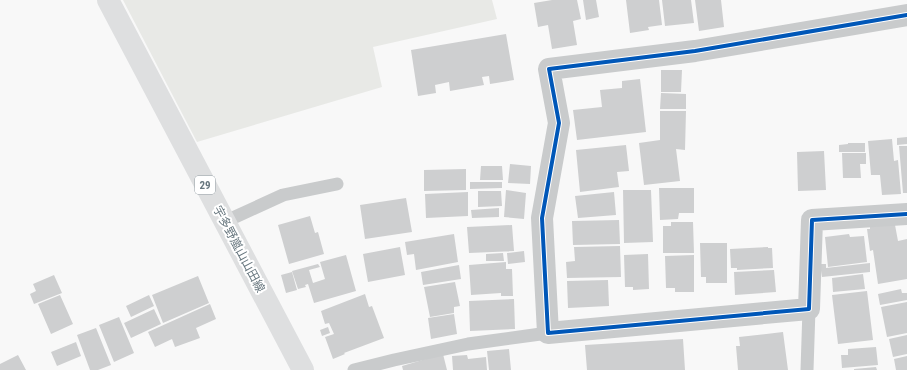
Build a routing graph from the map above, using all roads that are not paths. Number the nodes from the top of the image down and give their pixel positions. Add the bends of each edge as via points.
1 (108, 0) edge
2 (907, 15) edge
3 (337, 184) dead end
4 (907, 214) edge
5 (224, 222) junction
6 (809, 308) junction
7 (548, 333) junction
8 (297, 368) edge
9 (354, 370) edge
10 (807, 370) edge

1 - 5 main road, 宇多野嵐山山田線 / 29
2 - 7 street via 695,51 549,69 559,122 542,218
3 - 5 lane via 284,195
4 - 6 street via 812,220
5 - 8 main road, 宇多野嵐山山田線 / 29
6 - 7 street
6 - 10 lane
7 - 9 lane via 468,344

